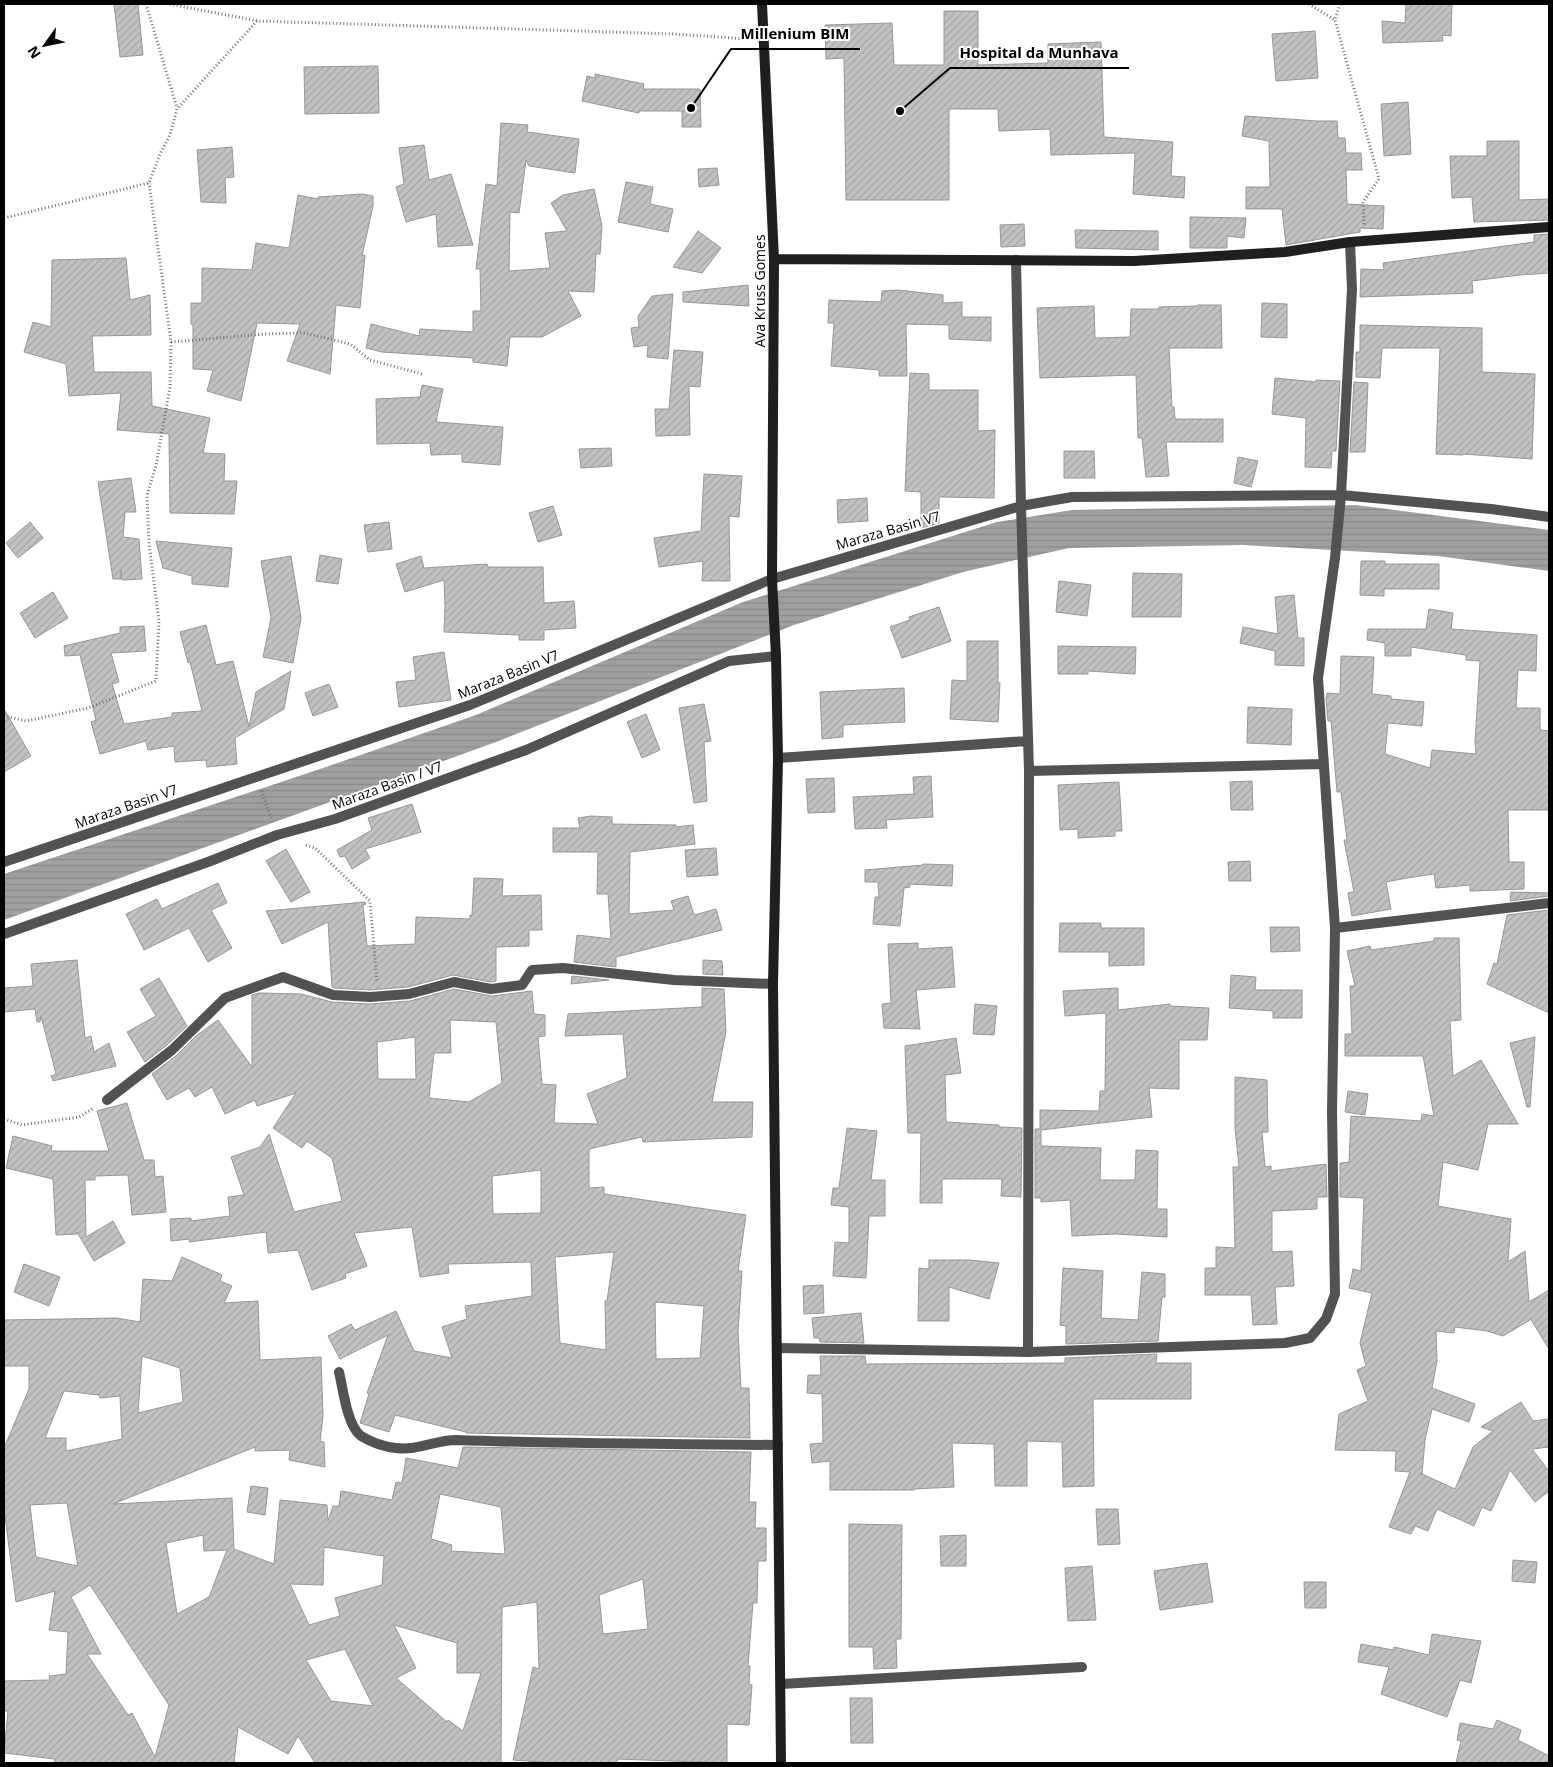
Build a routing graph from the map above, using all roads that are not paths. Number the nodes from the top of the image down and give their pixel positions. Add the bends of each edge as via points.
1 (762, 4) edge
2 (1549, 227) edge
3 (1350, 242) junction
4 (774, 258) junction
5 (1016, 260) junction
6 (1341, 495) junction
7 (1020, 506) junction
8 (1549, 517) edge
9 (772, 579) junction
10 (776, 656) junction
11 (1027, 741) junction
12 (778, 758) junction
13 (1323, 764) junction
14 (1029, 771) junction
15 (4, 862) edge
16 (1549, 903) edge
17 (1335, 928) junction
18 (4, 934) edge
19 (773, 984) junction
20 (106, 1100) road end
21 (777, 1348) junction
22 (1028, 1352) junction
23 (339, 1372) dead end
24 (778, 1445) junction
25 (1082, 1667) dead end
26 (782, 1684) junction
27 (781, 1763) edge

1 - 4 street, Ava Kruss Gomes
2 - 3 street
3 - 5 street via 1285,252 1143,260
3 - 6 street via 1352,289
4 - 5 street
4 - 9 street, Ava Kruss Gomes
5 - 7 street
6 - 7 street, Maraza Basin V7 via 1072,498
6 - 8 street, Maraza Basin V7
6 - 13 street via 1318,678
7 - 9 street, Maraza Basin V7
7 - 11 street
9 - 10 street, Ava Kruss Gomes
9 - 15 street, Maraza Basin V7 via 470,705
10 - 12 street, Ava Kruss Gomes
10 - 18 street, Maraza Basin / V7 via 729,661 526,750 335,819 277,835
11 - 12 street
11 - 14 street
12 - 19 street, Ava Kruss Gomes
13 - 14 street
13 - 17 street
14 - 22 street
16 - 17 street
17 - 22 street via 1332,1112 1335,1294 1326,1319 1310,1338 1285,1343
19 - 20 street via 674,980 563,968 532,970 522,985 491,989 454,982 409,994 379,996 333,995 283,977 225,998 172,1050
19 - 21 street, Ava Kruss Gomes
21 - 22 street
21 - 24 street, Ava Kruss Gomes
23 - 24 street via 351,1422 359,1435 397,1449 452,1440
24 - 26 street, Ava Kruss Gomes
25 - 26 street
26 - 27 street, Ava Kruss Gomes

